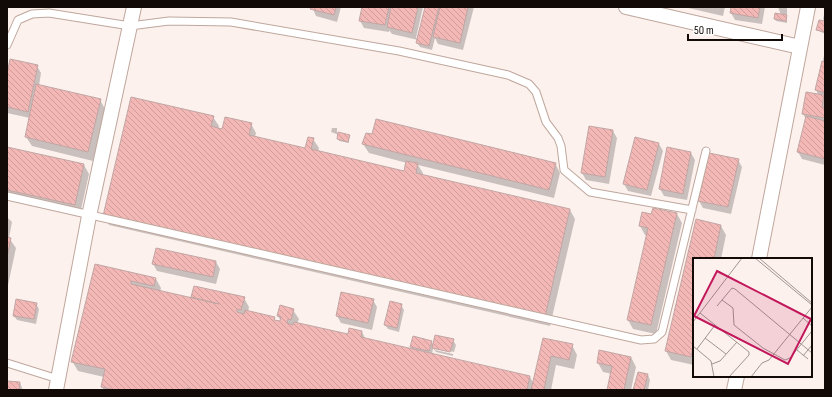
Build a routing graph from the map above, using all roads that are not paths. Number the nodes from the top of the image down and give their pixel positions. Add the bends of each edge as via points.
1 (134, 7) edge
2 (626, 7) edge
3 (808, 7) edge
4 (650, 10) edge
5 (130, 26) junction
6 (7, 45) edge
7 (800, 47) junction
8 (706, 151) dead end
9 (7, 196) edge
10 (692, 210) junction
11 (89, 216) junction
12 (759, 258) edge
13 (7, 363) edge
14 (737, 377) edge
15 (57, 385) edge
16 (734, 390) edge

1 - 5 street
2 - 4 street
3 - 7 street
4 - 7 street
5 - 6 lane via 49,12 32,14 18,20
5 - 10 lane via 169,22 231,22 399,51 519,79 529,84 536,92 546,122 561,146 564,170 590,192
5 - 11 street
7 - 12 street
8 - 10 lane
9 - 11 lane
10 - 11 lane via 662,332 654,339 641,340
11 - 15 street
13 - 15 lane
14 - 16 street

